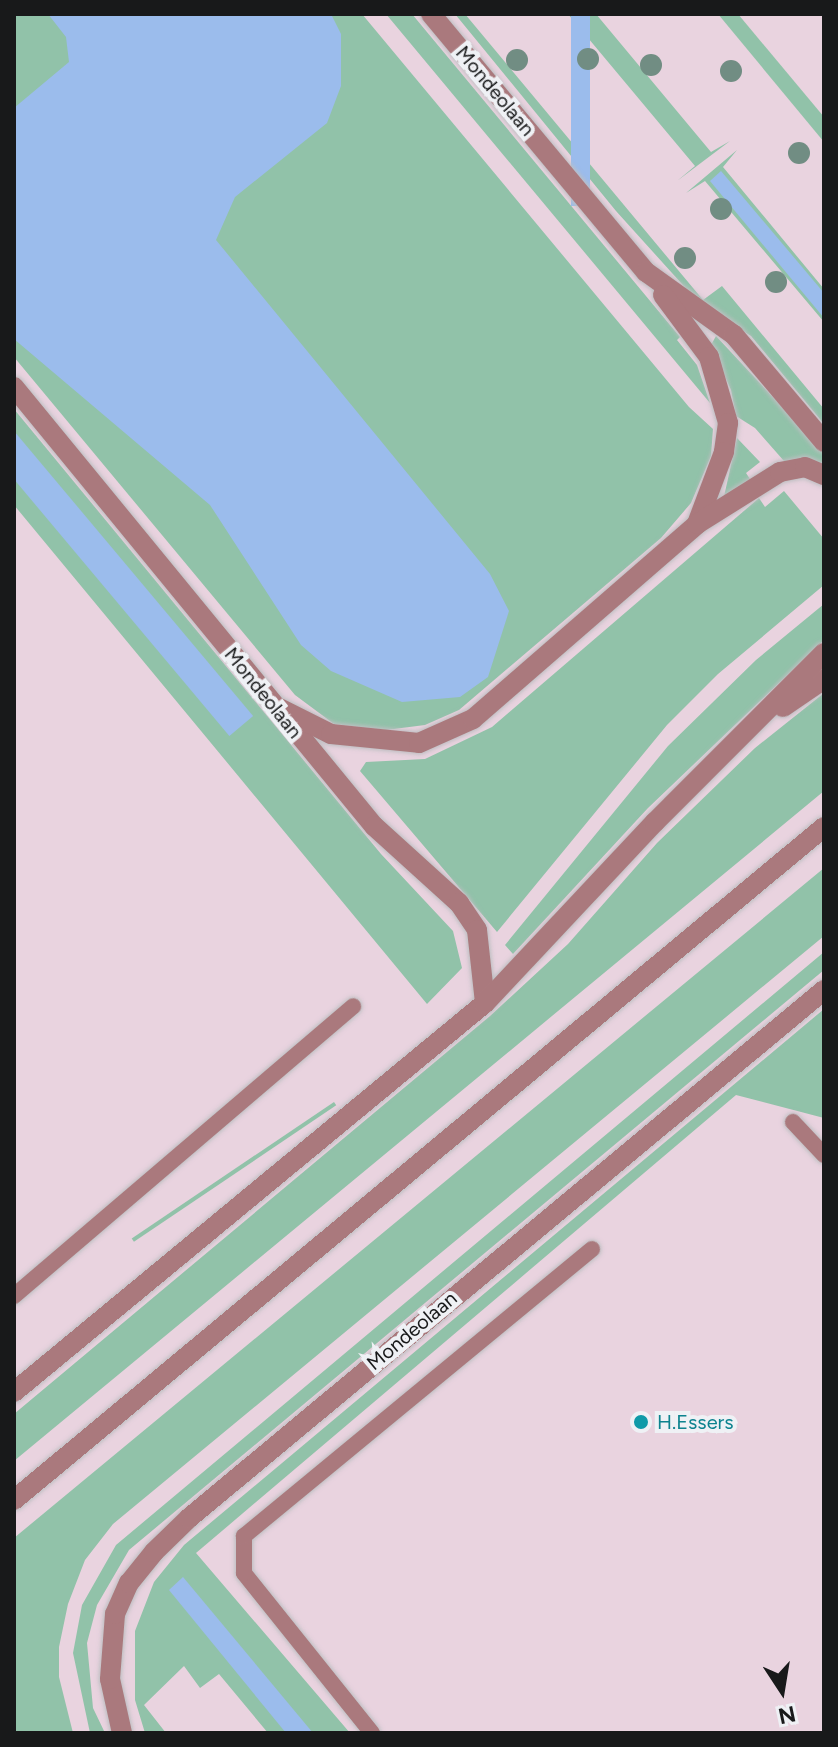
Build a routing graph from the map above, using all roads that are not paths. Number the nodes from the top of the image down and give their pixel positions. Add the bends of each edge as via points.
1 (431, 14) edge
2 (646, 272) junction
3 (14, 387) edge
4 (824, 442) edge
5 (824, 475) edge
6 (697, 524) junction
7 (824, 653) edge
8 (824, 679) edge
9 (272, 705) junction
10 (747, 732) junction
11 (824, 827) edge
12 (824, 990) edge
13 (485, 1003) junction
14 (353, 1006) dead end
15 (793, 1122) dead end
16 (824, 1155) edge
17 (592, 1249) dead end
18 (14, 1296) edge
19 (14, 1392) edge
20 (14, 1500) edge
21 (122, 1733) edge
22 (372, 1733) edge

1 - 2 street, Mondeolaan
2 - 4 street, Mondeolaan via 734,335
2 - 6 street via 709,357 728,423 724,452
3 - 9 street, Mondeolaan
5 - 6 street via 805,467 780,472
6 - 9 street via 473,719 419,743 331,734
7 - 10 street
8 - 10 street
9 - 13 street, Mondeolaan via 374,826 459,903 477,930
10 - 13 street
11 - 20 street
12 - 21 street, Mondeolaan via 154,1552 129,1583 115,1614 110,1679
13 - 19 street
14 - 18 lane
15 - 16 lane
17 - 22 lane via 244,1536 244,1573

